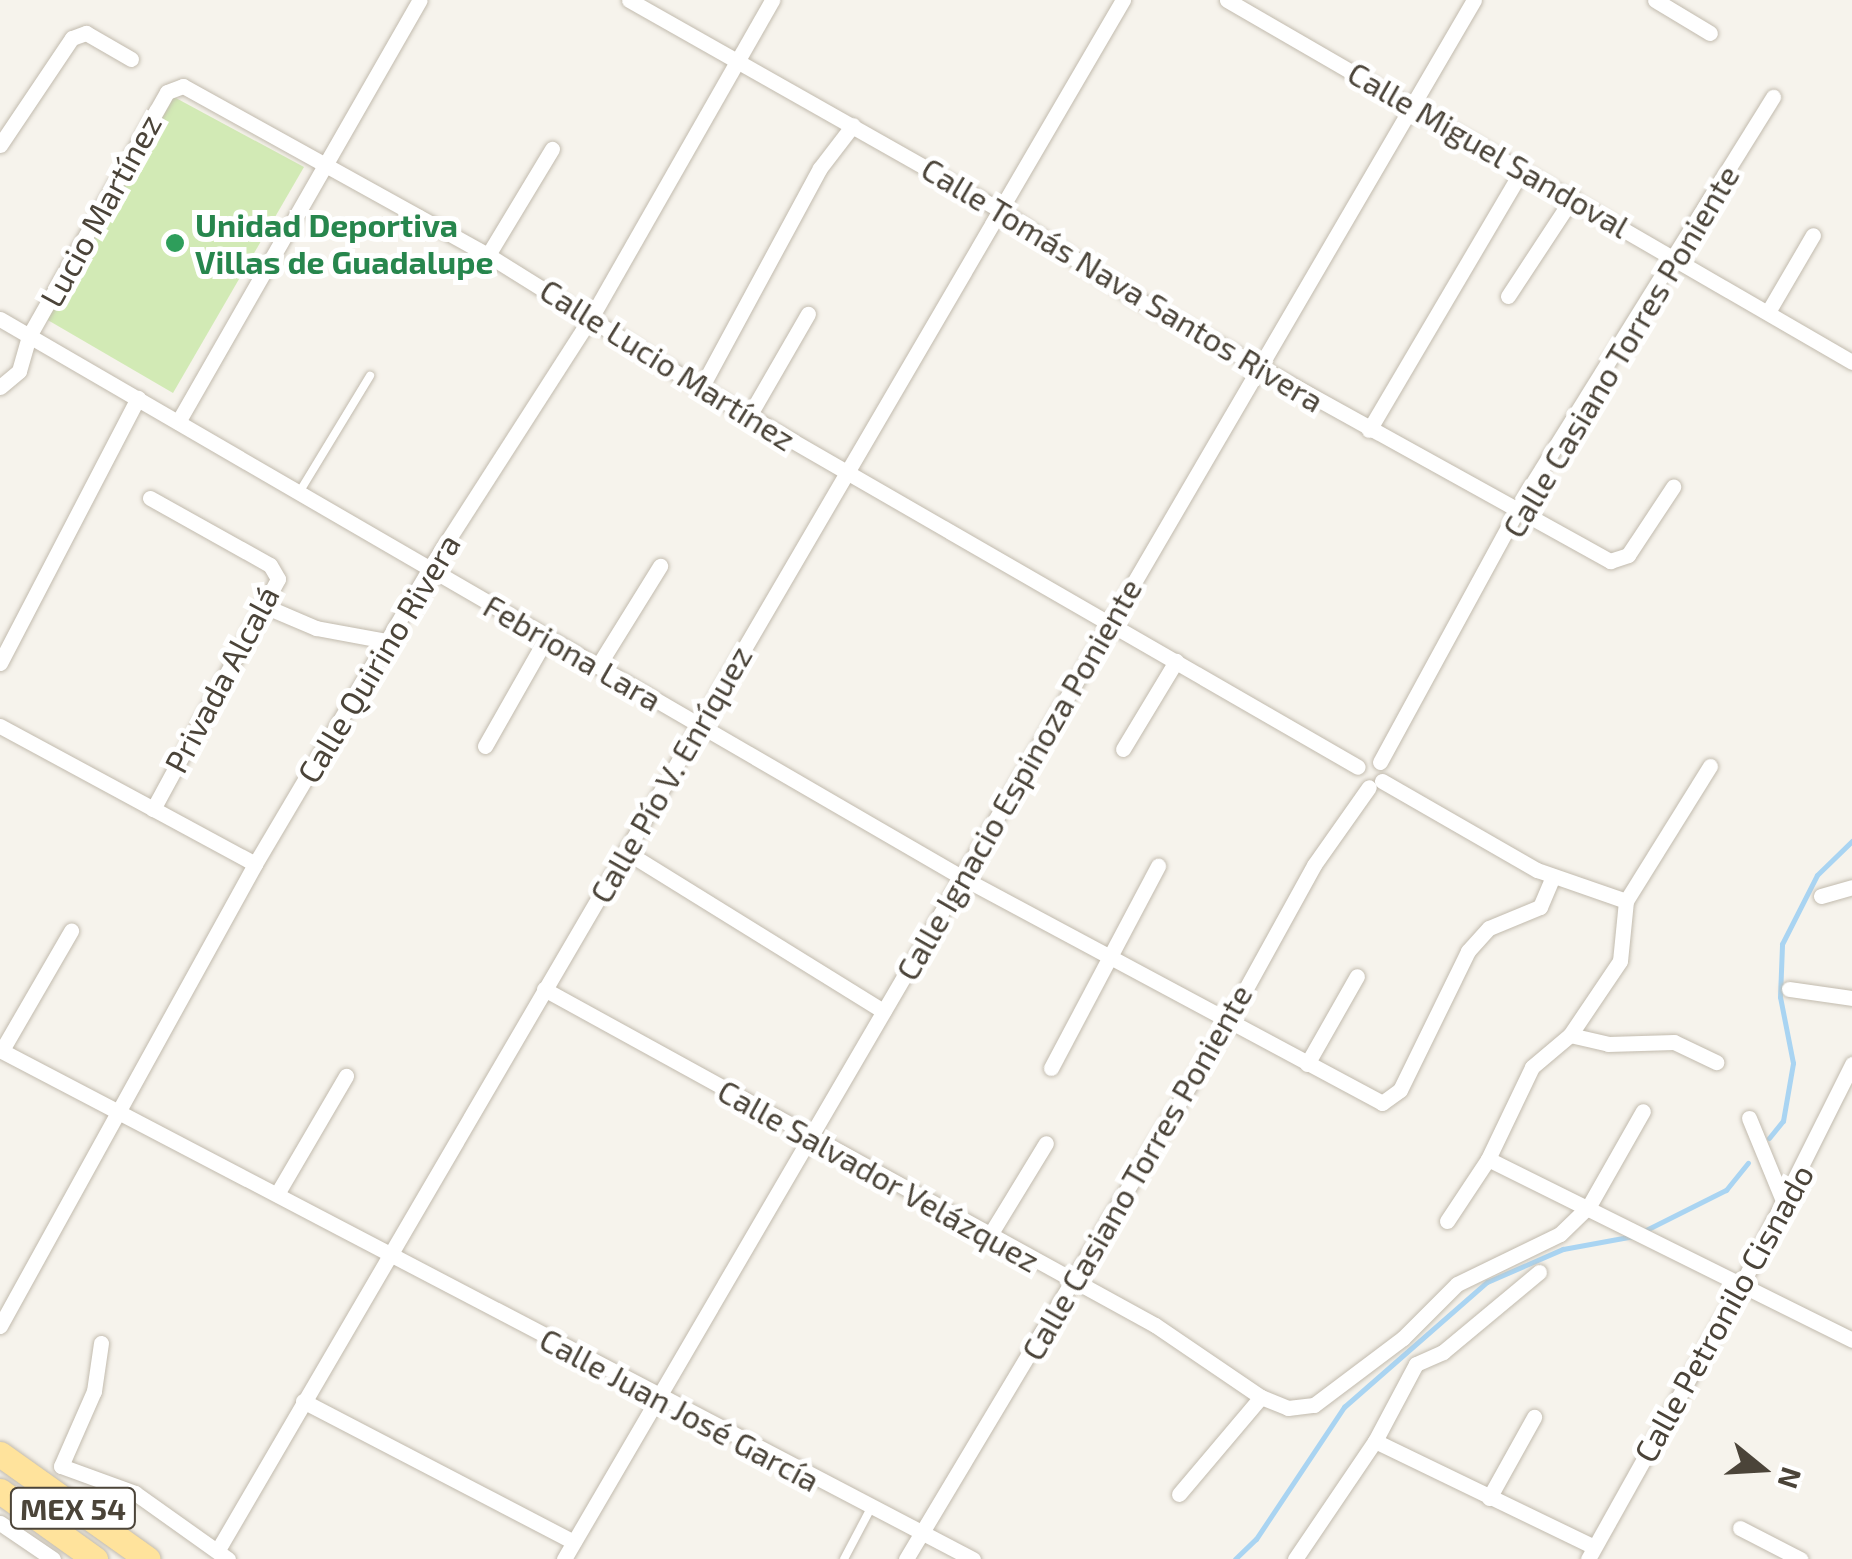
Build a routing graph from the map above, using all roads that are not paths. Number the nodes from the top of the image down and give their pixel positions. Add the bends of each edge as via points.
1 (420, 0) edge
2 (629, 0) edge
3 (772, 0) edge
4 (1124, 0) edge
5 (1228, 0) edge
6 (1474, 0) edge
7 (1655, 0) edge
8 (1710, 33) dead end
9 (131, 60) dead end
10 (741, 61) junction
11 (174, 88) joint
12 (1774, 97) dead end
13 (1412, 105) junction
14 (853, 125) junction
15 (0, 144) edge
16 (552, 150) dead end
17 (329, 164) junction
18 (1522, 170) junction
19 (1572, 197) junction
20 (1000, 210) junction
21 (1813, 235) dead end
22 (488, 255) junction
23 (1676, 257) junction
24 (1508, 296) dead end
25 (1768, 312) junction
26 (808, 314) dead end
27 (592, 316) junction
28 (0, 319) edge
29 (30, 336) junction
30 (1852, 362) edge
31 (1257, 364) junction
32 (370, 376) dead end
33 (0, 387) edge
34 (701, 388) junction
35 (138, 398) junction
36 (749, 416) junction
37 (178, 422) junction
38 (1369, 430) junction
39 (847, 472) junction
40 (1674, 487) dead end
41 (299, 492) junction
42 (150, 498) dead end
43 (1518, 508) junction
44 (660, 566) dead end
45 (430, 568) junction
46 (262, 604) junction
47 (1108, 624) junction
48 (547, 636) junction
49 (386, 641) junction
50 (1176, 661) junction
51 (0, 663) edge
52 (598, 666) junction
53 (699, 724) junction
54 (0, 726) edge
55 (485, 746) dead end
56 (1123, 749) dead end
57 (1380, 762) junction
58 (1710, 766) dead end
59 (1358, 767) junction
60 (1375, 784) junction
61 (152, 808) junction
62 (625, 852) junction
63 (255, 864) junction
64 (1158, 866) dead end
65 (1554, 876) junction
66 (961, 877) junction
67 (1852, 887) edge
68 (1821, 896) dead end
69 (1626, 901) junction
70 (71, 931) dead end
71 (1112, 958) junction
72 (1357, 976) dead end
73 (544, 989) junction
74 (1789, 989) dead end
75 (1852, 998) edge
76 (883, 1011) junction
77 (1228, 1022) junction
78 (1570, 1036) junction
79 (1, 1050) edge
80 (1716, 1062) dead end
81 (1307, 1064) junction
82 (1852, 1064) edge
83 (1051, 1068) dead end
84 (346, 1076) dead end
85 (1643, 1110) dead end
86 (118, 1113) junction
87 (1748, 1118) dead end
88 (809, 1138) junction
89 (1046, 1143) dead end
90 (1488, 1159) junction
91 (277, 1194) junction
92 (1784, 1203) junction
93 (1588, 1206) junction
94 (1448, 1221) dead end
95 (988, 1238) junction
96 (388, 1256) junction
97 (1538, 1272) dead end
98 (1075, 1280) junction
99 (1744, 1282) junction
100 (0, 1326) edge
101 (1403, 1338) junction
102 (1852, 1340) edge
103 (101, 1342) dead end
104 (1416, 1364) junction
105 (1261, 1397) junction
106 (658, 1398) junction
107 (303, 1401) junction
108 (1534, 1417) dead end
109 (1374, 1440) junction
110 (0, 1454) edge
111 (0, 1491) edge
112 (1179, 1494) dead end
113 (1489, 1498) junction
114 (871, 1508) junction
115 (0, 1523) edge
116 (1740, 1528) dead end
117 (920, 1534) junction
118 (574, 1542) junction
119 (1591, 1553) edge
120 (224, 1554) edge
121 (53, 1559) edge
122 (96, 1559) edge
123 (148, 1559) edge
124 (564, 1559) edge
125 (844, 1559) edge
126 (906, 1559) edge
127 (973, 1559) edge
128 (1294, 1559) edge
129 (1800, 1559) edge

1 - 17 street
2 - 10 street, Calle Tomás Nava Santos Rivera
3 - 10 street, Calle Quirino Rivera
4 - 20 street, Calle Pío V. Enríquez
5 - 13 street, Calle Miguel Sandoval
6 - 13 street, Calle Ignacio Espinoza Poniente
7 - 8 street
9 - 15 street via 86,33 72,38
10 - 14 street, Calle Tomás Nava Santos Rivera
10 - 27 street, Calle Quirino Rivera
11 - 17 street, Calle Lucio Martínez via 183,86
11 - 29 street, Lucio Martínez
12 - 23 street, Calle Casiano Torres Poniente
13 - 18 street, Calle Miguel Sandoval
13 - 31 street, Calle Ignacio Espinoza Poniente
14 - 20 street, Calle Tomás Nava Santos Rivera
14 - 34 street via 820,168
16 - 22 street
17 - 22 street, Calle Lucio Martínez
17 - 37 street
18 - 19 street, Calle Miguel Sandoval
18 - 38 street
19 - 23 street, Calle Miguel Sandoval
19 - 24 street
20 - 31 street, Calle Tomás Nava Santos Rivera via 1064,256
20 - 39 street, Calle Pío V. Enríquez
21 - 25 street
22 - 27 street, Calle Lucio Martínez
23 - 25 street, Calle Miguel Sandoval
23 - 43 street, Calle Casiano Torres Poniente
25 - 30 street, Calle Miguel Sandoval
26 - 36 street
27 - 34 street, Calle Lucio Martínez
27 - 45 street, Calle Quirino Rivera
28 - 29 street, Febriona Lara
29 - 33 street, Lucio Martínez via 19,371
29 - 35 street, Febriona Lara
31 - 38 street, Calle Tomás Nava Santos Rivera
31 - 47 street, Calle Ignacio Espinoza Poniente
32 - 41 lane
34 - 36 street, Calle Lucio Martínez
35 - 37 street, Febriona Lara
35 - 51 street
36 - 39 street, Calle Lucio Martínez
37 - 41 street, Febriona Lara
38 - 43 street, Calle Tomás Nava Santos Rivera
39 - 47 street, Calle Lucio Martínez
39 - 53 street, Calle Pío V. Enríquez
40 - 43 street, Calle Tomás Nava Santos Rivera via 1619,561
41 - 45 street, Febriona Lara
42 - 46 street, Privada Alcalá via 270,565 278,584
43 - 57 street, Calle Casiano Torres Poniente
44 - 52 street
45 - 48 street, Febriona Lara
45 - 49 street, Calle Quirino Rivera
46 - 49 street via 316,628
46 - 61 street, Privada Alcalá
47 - 50 street, Calle Lucio Martínez
47 - 66 street, Calle Ignacio Espinoza Poniente
48 - 52 street, Febriona Lara
48 - 55 street
49 - 63 street, Calle Quirino Rivera
50 - 56 street
50 - 59 street, Calle Lucio Martínez
52 - 53 street, Febriona Lara
53 - 62 street, Calle Pío V. Enríquez
53 - 66 street, Febriona Lara
54 - 61 street
57 - 59 street via 1368,759
57 - 60 street
58 - 69 street
59 - 60 street via 1358,779
60 - 65 street
60 - 77 street, Calle Casiano Torres Poniente via 1314,864
61 - 63 street
62 - 73 street, Calle Pío V. Enríquez
62 - 76 street
63 - 86 street, Calle Quirino Rivera
64 - 71 street
65 - 69 street
65 - 81 street, Febriona Lara via 1540,907 1490,928 1468,950 1389,1102 1370,1099
66 - 71 street, Febriona Lara
66 - 76 street, Calle Ignacio Espinoza Poniente
67 - 68 street
69 - 78 street via 1620,961
70 - 79 street
71 - 77 street, Febriona Lara
71 - 83 street
72 - 81 street
73 - 88 street, Calle Salvador Velázquez
73 - 96 street, Calle Pío V. Enríquez
74 - 75 street
76 - 88 street, Calle Ignacio Espinoza Poniente
77 - 81 street, Febriona Lara
77 - 98 street, Calle Casiano Torres Poniente
78 - 80 street via 1608,1044 1674,1042
78 - 90 street via 1532,1066
79 - 86 street, Calle Juan José García
82 - 92 street, Calle Petronilo Cisnado
84 - 91 street
85 - 93 street
86 - 91 street, Calle Juan José García
86 - 100 street, Calle Quirino Rivera
87 - 92 street
88 - 95 street, Calle Salvador Velázquez
88 - 106 street, Calle Ignacio Espinoza Poniente
89 - 95 street
90 - 93 street
90 - 94 street
91 - 96 street, Calle Juan José García
92 - 99 street, Calle Petronilo Cisnado
93 - 99 street
93 - 101 street via 1533,1252 1457,1284
95 - 98 street, Calle Salvador Velázquez
96 - 106 street, Calle Juan José García
96 - 107 street, Calle Pío V. Enríquez
97 - 104 street via 1443,1352
98 - 105 street, Calle Salvador Velázquez
98 - 117 street, Calle Casiano Torres Poniente
99 - 102 street
99 - 119 street, Calle Petronilo Cisnado
101 - 104 street
101 - 105 street via 1314,1405 1288,1408
103 - 120 street via 94,1391 61,1466 135,1493
104 - 109 street
105 - 112 street
106 - 114 street, Calle Juan José García
106 - 118 street, Calle Ignacio Espinoza Poniente
107 - 118 street
107 - 120 street, Calle Pío V. Enríquez
108 - 113 street
109 - 113 street
109 - 128 street
110 - 123 main road, MEX 54
111 - 122 main road, MEX 54
113 - 119 street
114 - 117 street, Calle Juan José García
114 - 125 lane
115 - 121 street
116 - 129 street
117 - 126 street, Calle Casiano Torres Poniente
117 - 127 street, Calle Juan José García
118 - 124 street, Calle Ignacio Espinoza Poniente

